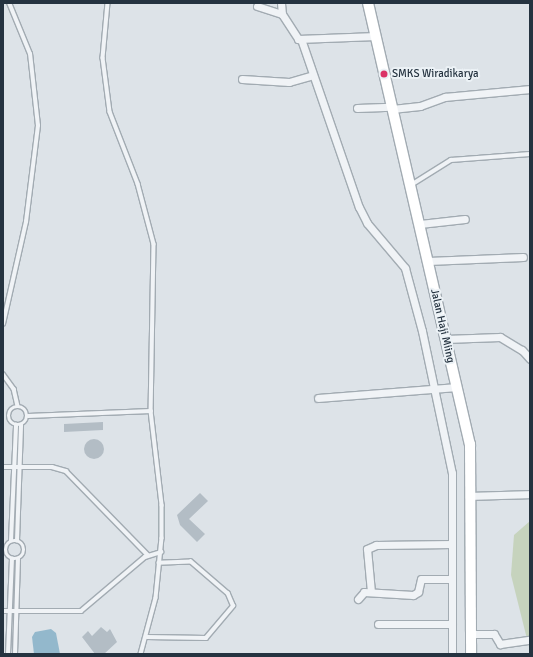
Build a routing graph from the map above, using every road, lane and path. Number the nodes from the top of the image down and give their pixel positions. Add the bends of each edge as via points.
1 (9, 3) edge
2 (108, 3) edge
3 (281, 3) edge
4 (368, 3) edge
5 (257, 6) dead end
6 (282, 14) junction
7 (376, 36) junction
8 (301, 39) junction
9 (313, 75) junction
10 (242, 80) dead end
11 (530, 90) edge
12 (357, 108) dead end
13 (391, 108) junction
14 (530, 154) edge
15 (410, 185) junction
16 (465, 219) dead end
17 (420, 224) junction
18 (523, 257) dead end
19 (428, 262) junction
20 (3, 324) edge
21 (445, 339) junction
22 (530, 359) edge
23 (3, 374) edge
24 (456, 387) junction
25 (437, 391) junction
26 (318, 398) dead end
27 (18, 406) junction
28 (151, 411) junction
29 (3, 416) edge
30 (8, 416) junction
31 (28, 416) junction
32 (16, 425) junction
33 (21, 425) junction
34 (3, 467) edge
35 (13, 467) junction
36 (20, 467) junction
37 (530, 494) edge
38 (471, 496) junction
39 (12, 541) junction
40 (18, 541) junction
41 (452, 544) junction
42 (161, 552) junction
43 (148, 555) junction
44 (12, 559) junction
45 (18, 559) junction
46 (159, 562) junction
47 (450, 579) junction
48 (371, 592) junction
49 (358, 599) dead end
50 (3, 611) edge
51 (10, 612) junction
52 (16, 612) junction
53 (378, 624) dead end
54 (452, 624) junction
55 (470, 634) junction
56 (147, 637) junction
57 (530, 640) edge
58 (8, 654) edge
59 (15, 654) edge
60 (141, 654) edge
61 (452, 654) edge
62 (471, 654) edge

1 - 20 lane via 30,54 38,126 26,222
2 - 28 lane via 103,58 110,112 138,184 154,244
3 - 6 street
4 - 7 main road, Jalan Haji Miing
5 - 6 street
6 - 8 street via 295,38
7 - 8 street
7 - 13 main road, Jalan Haji Miing
8 - 9 street
9 - 10 street via 289,82
9 - 25 street via 359,207 367,223 405,268
11 - 13 street via 445,97 420,106
12 - 13 street
13 - 15 main road, Jalan Haji Miing
14 - 15 lane via 451,160
15 - 17 main road, Jalan Haji Miing
16 - 17 street
17 - 19 main road, Jalan Haji Miing
18 - 19 street
19 - 21 main road, Jalan Haji Miing
21 - 22 street via 500,337 522,350
21 - 24 main road, Jalan Haji Miing
23 - 27 lane via 17,394
24 - 25 street
24 - 38 main road, Jalan Haji Miing via 470,444
25 - 26 street
25 - 41 street via 452,473
27 - 30 lane
27 - 31 lane
28 - 31 lane
28 - 42 lane via 162,505
29 - 30 lane
30 - 32 lane
31 - 33 lane
32 - 33 lane
32 - 35 lane
33 - 36 lane
34 - 35 lane
35 - 36 lane
35 - 39 lane
36 - 40 lane
36 - 43 lane via 52,467 71,474
37 - 38 street
38 - 55 main road, Jalan Haji Miing
39 - 40 lane
39 - 44 lane via 5,550
40 - 45 lane via 24,550
41 - 47 street
41 - 48 street via 376,545 367,549
42 - 43 lane
42 - 46 lane
43 - 52 lane via 81,611
44 - 45 lane
44 - 51 lane
45 - 52 lane
46 - 56 lane
46 - 56 lane via 191,562 228,594 233,606 206,638
47 - 48 street via 421,579 418,592 413,595
47 - 54 street
48 - 49 street via 364,592
50 - 51 lane
51 - 52 lane
51 - 58 lane
52 - 59 lane
53 - 54 street
54 - 61 street
55 - 57 street via 494,634 500,644
55 - 62 main road, Jalan Haji Miing
56 - 60 lane

